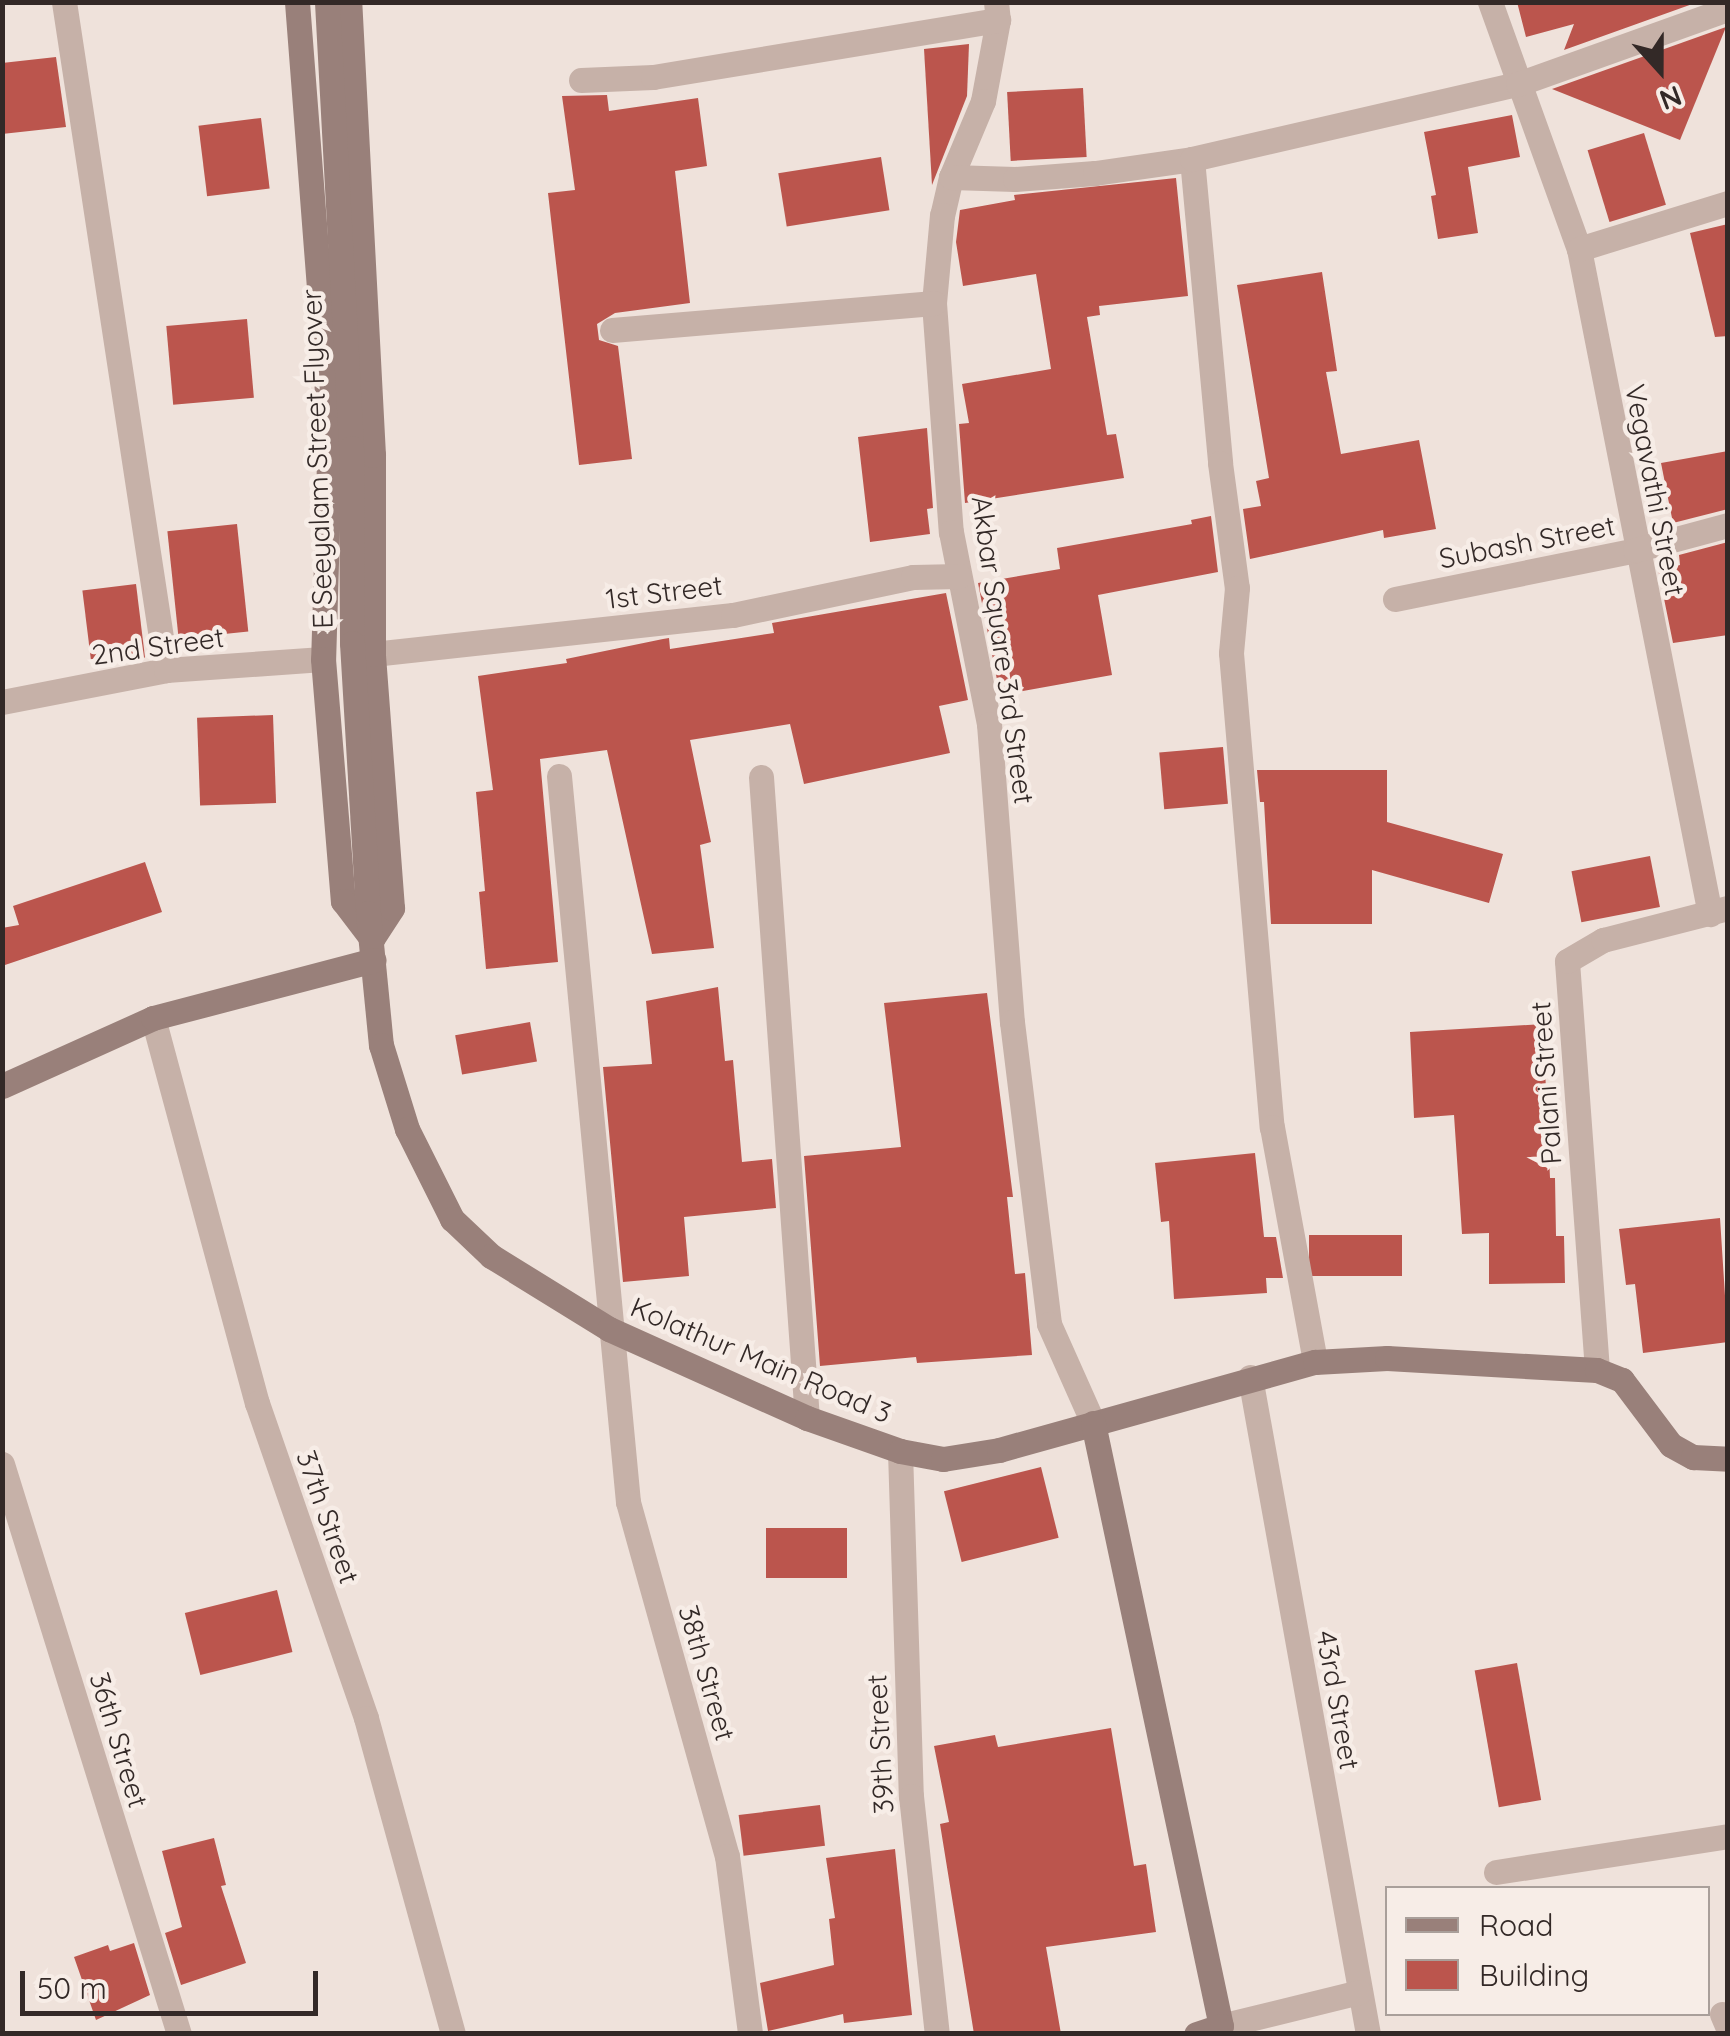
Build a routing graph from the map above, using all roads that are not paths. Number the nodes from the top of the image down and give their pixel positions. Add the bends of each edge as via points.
1 (64, 2) edge
2 (297, 2) edge
3 (327, 2) edge
4 (350, 2) edge
5 (1490, 2) edge
6 (1728, 9) edge
7 (997, 11) edge
8 (581, 80) dead end
9 (1518, 84) junction
10 (1192, 159) junction
11 (951, 177) junction
12 (1728, 203) edge
13 (1578, 249) junction
14 (934, 302) junction
15 (612, 330) dead end
16 (1728, 525) edge
17 (1635, 550) junction
18 (959, 576) junction
19 (1395, 599) dead end
20 (374, 654) junction
21 (323, 659) junction
22 (166, 670) junction
23 (2, 702) edge
24 (560, 776) dead end
25 (761, 777) dead end
26 (1719, 911) edge
27 (371, 937) junction
28 (152, 1018) junction
29 (2, 1086) edge
30 (609, 1328) junction
31 (1314, 1362) junction
32 (1597, 1370) junction
33 (1250, 1377) junction
34 (807, 1418) junction
35 (1093, 1424) junction
36 (900, 1451) junction
37 (1728, 1459) edge
38 (2, 1464) edge
39 (1728, 1836) edge
40 (1496, 1872) dead end
41 (1359, 1992) junction
42 (1213, 2031) edge
43 (179, 2034) edge
44 (453, 2034) edge
45 (750, 2034) edge
46 (937, 2034) edge
47 (1368, 2034) edge

1 - 22 street
2 - 21 street via 330,428
3 - 27 street, E Seeyalam Street Flyover via 351,448 352,643
4 - 20 street via 373,455
5 - 9 street, Vegavathi Street
6 - 9 street
7 - 8 street via 653,77
7 - 11 street, Akbar Square 3rd Street via 983,102
9 - 10 street
9 - 13 street, Vegavathi Street
10 - 11 street via 1079,174
10 - 31 street via 1237,588 1231,653 1272,1127
11 - 14 street, Akbar Square 3rd Street
12 - 13 street
13 - 17 street, Vegavathi Street
14 - 15 street
14 - 18 street, Akbar Square 3rd Street
16 - 17 street, Subash Street
17 - 19 street, Subash Street
17 - 26 street, Vegavathi Street
18 - 20 street, 1st Street via 913,576 733,614
18 - 35 street, Akbar Square 3rd Street via 988,724 1012,1022 1049,1324
20 - 27 street via 392,908
21 - 22 street, 2nd Street
21 - 27 street via 343,901
22 - 23 street, 2nd Street
24 - 30 street, 38th Street
25 - 34 street
26 - 32 street, Palani Street via 1602,940 1567,962
27 - 28 street
27 - 30 street, Kolathur Main Road 3 via 386,1062 407,1129 452,1219 491,1256
28 - 29 street
28 - 44 street, 37th Street via 257,1403 366,1718
30 - 34 street, Kolathur Main Road 3
30 - 45 street, 38th Street via 628,1502 728,1856
31 - 32 street, Kolathur Main Road 3 via 1386,1358
31 - 33 street, Kolathur Main Road 3
32 - 37 street via 1622,1380 1659,1432 1693,1457
33 - 35 street, Kolathur Main Road 3
33 - 41 street, 43rd Street
34 - 36 street, Kolathur Main Road 3
35 - 36 street, Kolathur Main Road 3 via 943,1459
35 - 42 street
36 - 46 street, 39th Street via 911,1796
38 - 43 street, 36th Street
39 - 40 street
41 - 42 street
41 - 47 street, 43rd Street

